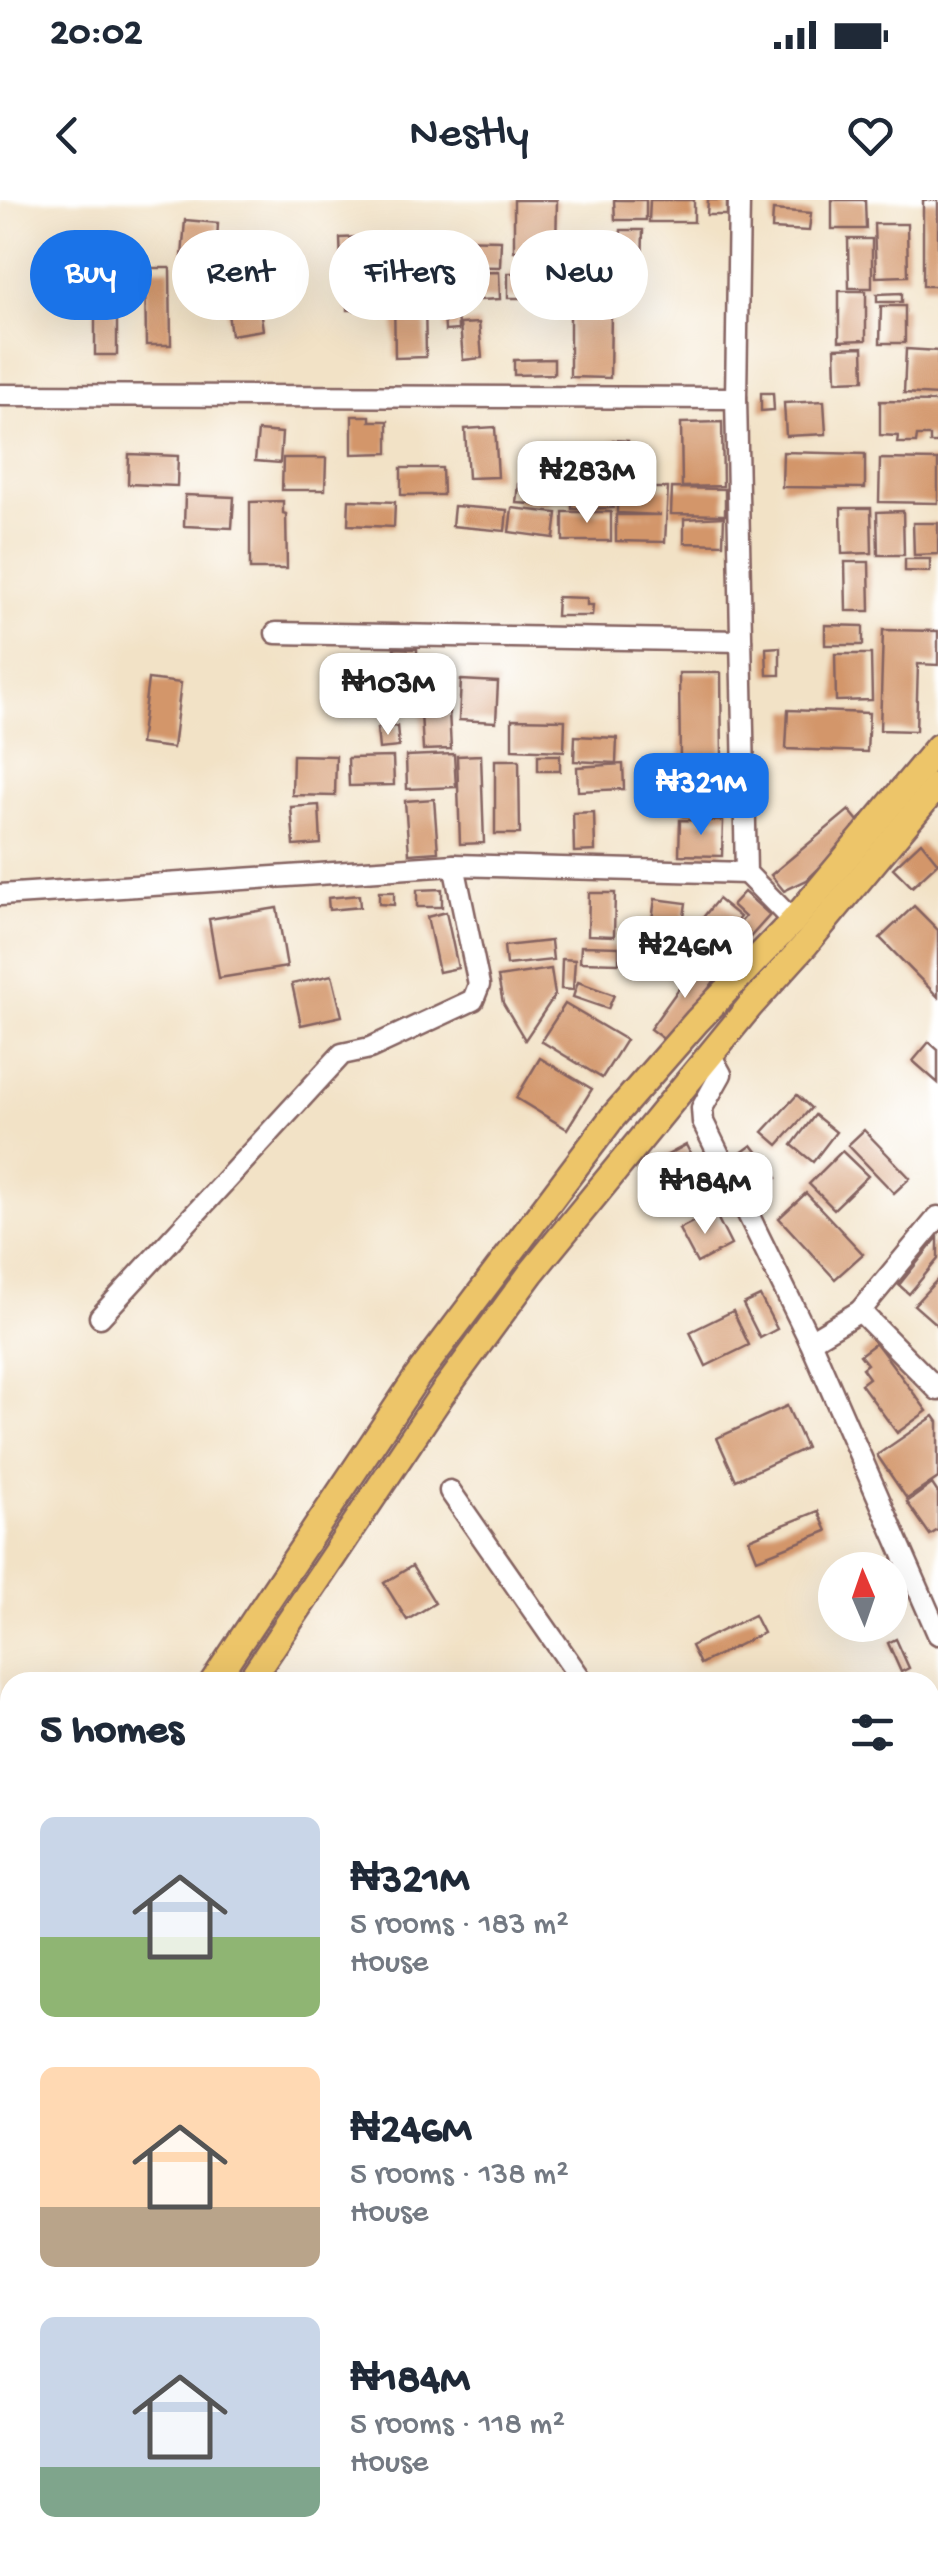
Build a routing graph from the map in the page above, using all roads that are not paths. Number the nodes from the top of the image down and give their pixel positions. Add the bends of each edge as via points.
1 (739, 200) edge
2 (0, 396) edge
3 (736, 398) junction
4 (276, 633) dead end
5 (741, 641) junction
6 (936, 753) edge
7 (938, 785) edge
8 (454, 864) junction
9 (746, 873) junction
10 (0, 894) edge
11 (793, 921) junction
12 (710, 1056) junction
13 (938, 1217) edge
14 (860, 1311) junction
15 (100, 1317) dead end
16 (810, 1341) junction
17 (938, 1390) edge
18 (450, 1490) dead end
19 (938, 1634) edge
20 (220, 1672) edge
21 (257, 1672) edge
22 (576, 1672) edge

1 - 3 street
2 - 3 street
3 - 5 street
4 - 5 street
5 - 9 street
6 - 11 main road
7 - 12 main road
8 - 9 street
8 - 10 street
8 - 15 street via 479,985 473,1000 370,1048 342,1054
9 - 11 street
11 - 20 main road via 612,1118 507,1254
12 - 16 street via 721,1074 702,1108 703,1122
12 - 21 main road via 531,1273
13 - 14 street
14 - 16 street
14 - 17 street
16 - 19 street
18 - 22 street

